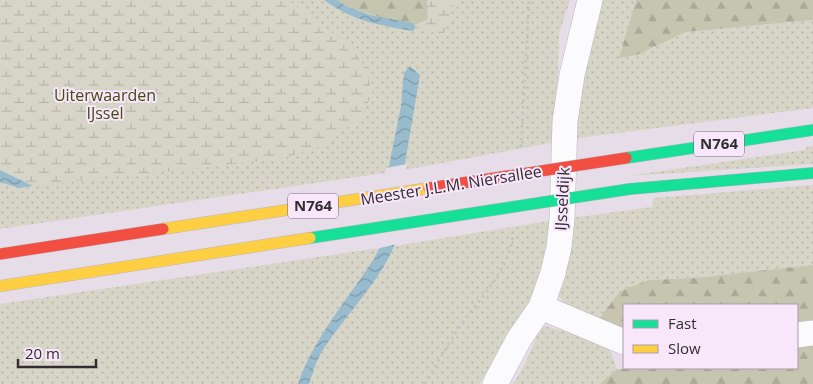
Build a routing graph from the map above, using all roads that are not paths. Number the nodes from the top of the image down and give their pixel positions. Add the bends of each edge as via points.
1 (590, 0) edge
2 (813, 130) edge
3 (813, 172) edge
4 (0, 254) edge
5 (0, 286) edge
6 (541, 307) junction
7 (813, 333) edge
8 (798, 335) edge
9 (623, 342) edge
10 (495, 384) edge

1 - 6 street, IJsseldijk via 572,75 565,122 559,247
2 - 4 main road, Meester J.L.M. Niersallee / N764, bridge
3 - 5 main road, Meester J.L.M. Niersallee, bridge via 630,189
6 - 9 street
6 - 10 street, IJsseldijk
7 - 8 street

